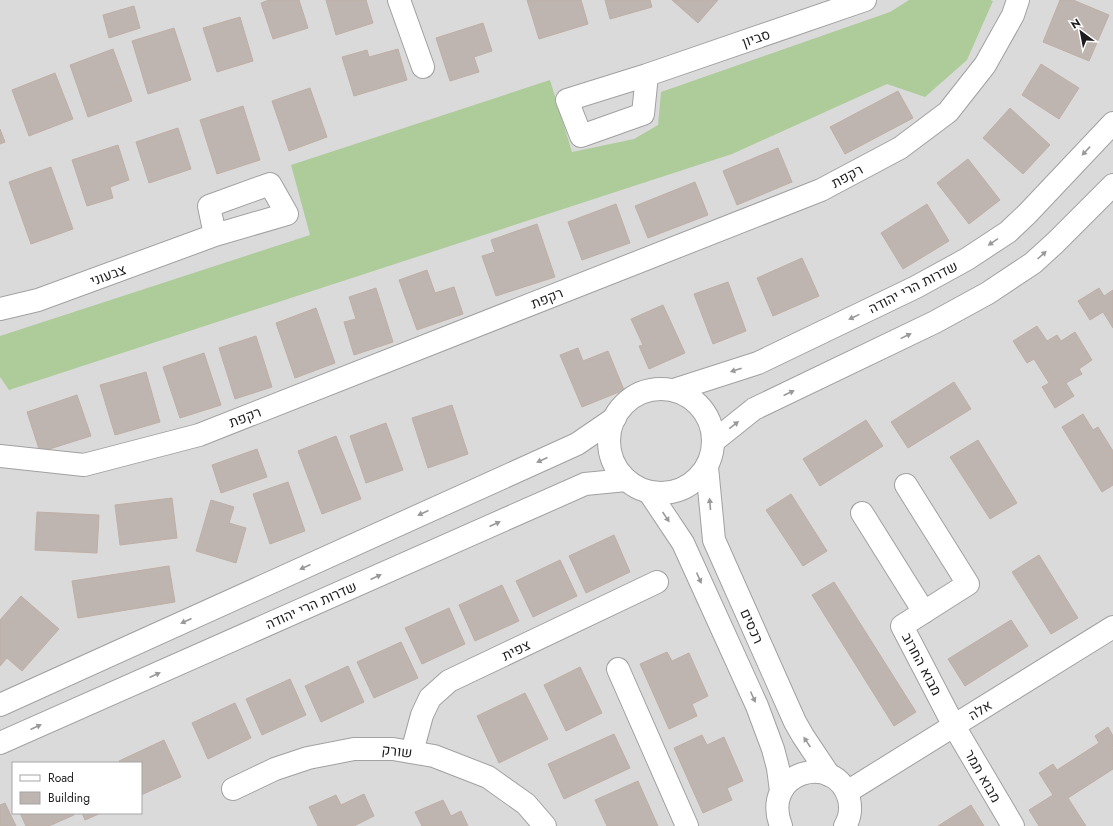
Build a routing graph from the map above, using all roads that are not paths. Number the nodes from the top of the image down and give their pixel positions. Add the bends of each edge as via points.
1 (399, 0) edge
2 (865, 0) edge
3 (1018, 0) edge
4 (423, 67) dead end
5 (647, 75) dead end
6 (1113, 123) edge
7 (1113, 185) edge
8 (215, 235) dead end
9 (0, 309) edge
10 (674, 390) junction
11 (615, 418) junction
12 (714, 441) junction
13 (0, 456) edge
14 (707, 467) junction
15 (626, 480) junction
16 (906, 485) dead end
17 (649, 492) junction
18 (862, 513) dead end
19 (657, 582) dead end
20 (924, 612) junction
21 (1113, 627) edge
22 (618, 669) dead end
23 (0, 705) edge
24 (954, 726) junction
25 (0, 743) edge
26 (412, 752) junction
27 (829, 775) junction
28 (233, 789) dead end
29 (781, 791) junction
30 (847, 792) junction
31 (776, 824) edge
32 (846, 825) edge
33 (545, 826) edge
34 (687, 826) edge
35 (1013, 826) edge

1 - 4 street
2 - 5 street, סביון
3 - 13 street, רקפת via 1013,15 985,65 948,112 900,148 822,190 199,435 84,465
6 -> 10 street, שדרות הרי יהודה via 1008,232 967,259 916,287 758,363
12 -> 7 street via 754,409 935,322 988,293 1033,264
8 - 9 street, צבעוני via 38,300
10 - 11 street via 659,389 633,397
10 - 12 street via 687,395 707,415
11 - 15 street via 610,430 611,457 617,470
11 -> 23 street via 577,444
12 - 14 street
14 - 17 street via 699,478 676,492
27 -> 14 street, רכסים via 795,722 714,540
15 - 17 street via 637,488
25 -> 15 street, שדרות הרי יהודה via 585,484
16 - 20 street, מבוא החרוב via 968,584
17 -> 29 street, רכסים via 683,543 757,706 773,749
18 - 20 street
19 - 26 street, צפית via 450,681 430,698 422,715
20 - 24 street, מבוא החרוב via 902,626
21 - 24 street, אלה
22 - 34 street
24 - 30 street, אלה
24 - 35 street, מבוא תמר
26 - 28 street, שורק via 393,749 354,749 276,769
26 - 33 street, שורק via 434,756 488,777 526,804
27 - 29 street via 816,772 800,774 789,781
27 - 30 street, רכסים via 840,782
29 - 31 street via 777,803
30 - 32 street via 850,812

